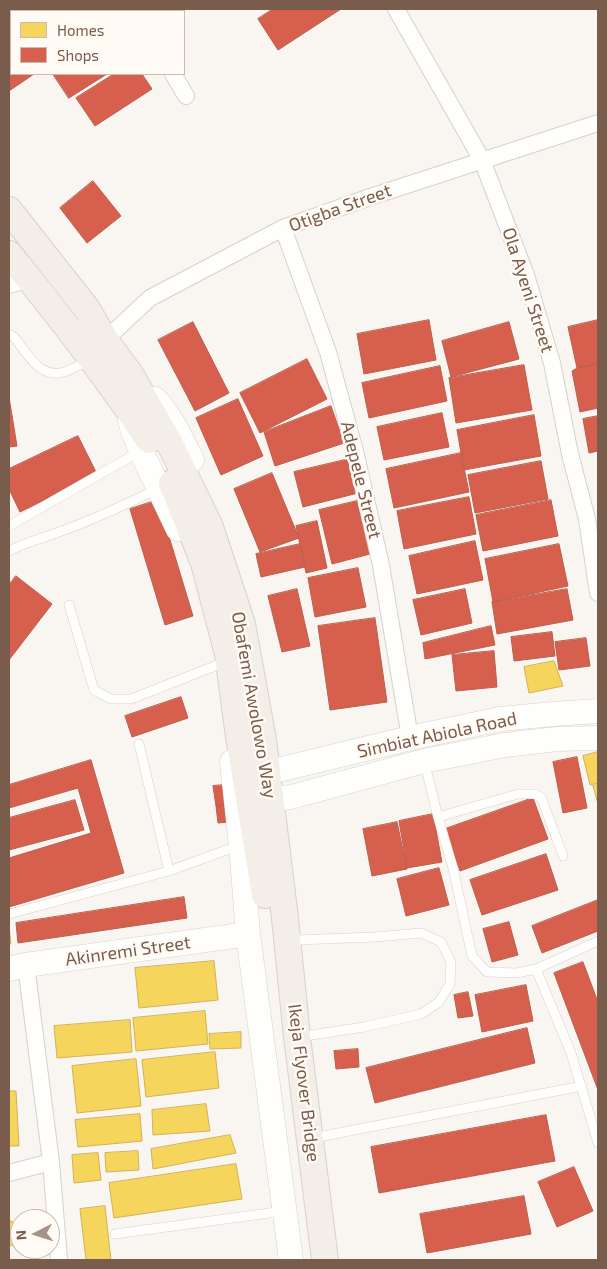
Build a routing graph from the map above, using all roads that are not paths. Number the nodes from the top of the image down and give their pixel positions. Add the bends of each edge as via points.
1 (396, 9) edge
2 (174, 75) edge
3 (186, 96) dead end
4 (598, 123) edge
5 (482, 160) junction
6 (9, 210) edge
7 (284, 228) junction
8 (9, 254) edge
9 (19, 282) edge
10 (9, 334) edge
11 (98, 350) junction
12 (130, 374) junction
13 (127, 406) junction
14 (141, 451) junction
15 (159, 488) junction
16 (593, 518) edge
17 (9, 526) edge
18 (9, 551) edge
19 (598, 593) edge
20 (68, 605) dead end
21 (220, 664) junction
22 (598, 711) edge
23 (410, 738) junction
24 (598, 738) edge
25 (139, 744) dead end
26 (424, 761) junction
27 (278, 770) junction
28 (282, 798) junction
29 (438, 817) junction
30 (240, 845) junction
31 (563, 856) dead end
32 (169, 871) junction
33 (275, 908) junction
34 (9, 914) edge
35 (248, 934) junction
36 (296, 940) junction
37 (598, 942) edge
38 (17, 967) edge
39 (536, 969) junction
40 (305, 1036) junction
41 (582, 1086) junction
42 (318, 1137) junction
43 (598, 1143) edge
44 (50, 1162) junction
45 (9, 1173) edge
46 (285, 1211) junction
47 (115, 1234) dead end
48 (59, 1260) edge
49 (291, 1260) edge
50 (310, 1260) edge
51 (325, 1260) edge
52 (333, 1260) edge

1 - 5 street, Ola Ayeni Street
2 - 3 street
4 - 5 street, Otigba Street
5 - 7 street, Otigba Street
5 - 16 street, Ola Ayeni Street via 526,275 552,363 570,454
6 - 11 main road via 87,310
7 - 11 street, Otigba Street via 150,298
7 - 23 street, Adepele Street via 328,352 355,451 381,565
8 - 9 main road
9 - 11 main road
10 - 11 lane via 37,367 50,374 64,372
11 - 12 main road, Obafemi Awolowo Way
11 - 13 main road, Obafemi Awolowo Way
12 - 27 street via 164,409 176,428 230,546 256,636
12 - 33 main road, Obafemi Awolowo Way via 170,444 210,527 242,624 264,740
13 - 14 street
13 - 33 main road, Obafemi Awolowo Way via 172,483 204,563 228,654 239,737
14 - 15 street
14 - 17 lane
15 - 18 lane via 122,507
15 - 21 street via 186,544 217,642
16 - 19 street, Ola Ayeni Street
20 - 21 lane via 94,690 111,699 131,699
21 - 30 street
22 - 23 street, Simbiat Abiola Road via 500,719
23 - 27 street, Simbiat Abiola Road
24 - 26 street via 505,745
25 - 32 lane
26 - 28 street
26 - 29 lane
27 - 28 street
28 - 36 street
29 - 31 lane via 518,794 534,794 541,797
29 - 39 lane via 472,956 487,972 517,973
30 - 32 lane
30 - 35 street
32 - 34 lane
33 - 50 main road, Ikeja Flyover Bridge
33 - 51 main road, Ikeja Flyover Bridge via 297,1037
35 - 38 street, Akinremi Street
35 - 46 street
36 - 40 street
36 - 40 lane via 421,933 441,942 451,962 450,984 439,1002 421,1014
37 - 39 lane
38 - 44 street
39 - 41 lane
40 - 42 street
41 - 42 lane
41 - 43 lane
42 - 52 street
44 - 45 street
44 - 48 street
46 - 47 lane
46 - 49 street

